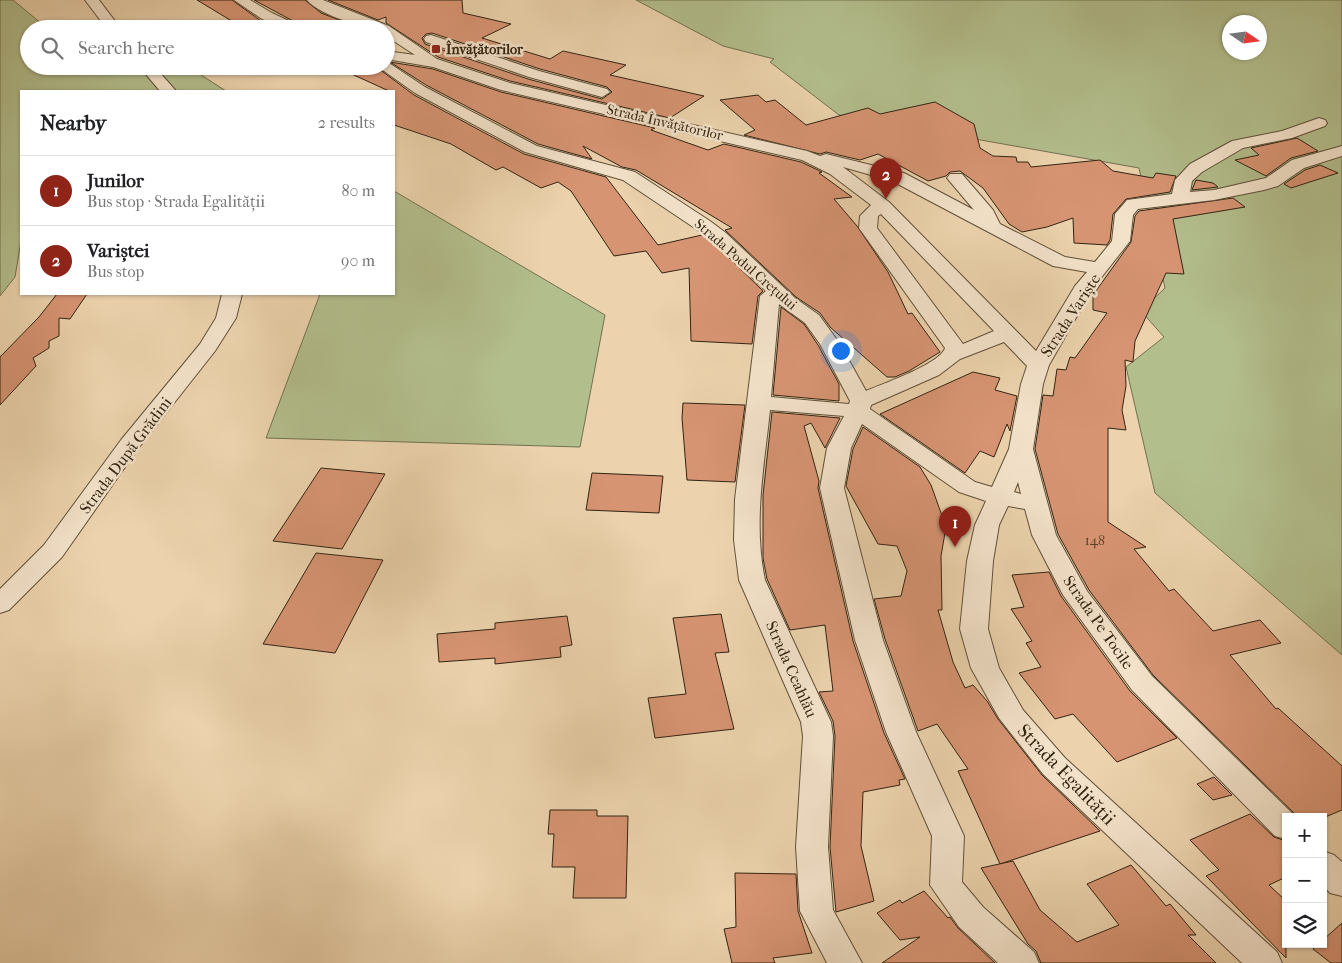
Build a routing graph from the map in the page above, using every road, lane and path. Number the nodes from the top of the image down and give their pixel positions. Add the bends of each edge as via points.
1 (92, 0) edge
2 (241, 0) edge
3 (314, 0) edge
4 (107, 20) edge
5 (276, 20) edge
6 (360, 20) edge
7 (395, 36) edge
8 (431, 39) dead end
9 (395, 56) edge
10 (436, 63) junction
11 (395, 73) edge
12 (154, 75) edge
13 (167, 90) edge
14 (618, 97) dead end
15 (637, 102) dead end
16 (659, 121) junction
17 (1319, 123) dead end
18 (1342, 151) edge
19 (807, 156) junction
20 (956, 178) dead end
21 (1180, 197) junction
22 (883, 206) junction
23 (994, 228) junction
24 (1100, 268) junction
25 (232, 295) edge
26 (770, 296) dead end
27 (1008, 333) junction
28 (953, 355) junction
29 (1038, 364) junction
30 (758, 402) junction
31 (860, 406) junction
32 (1022, 449) junction
33 (999, 497) junction
34 (1036, 504) junction
35 (0, 604) edge
36 (1282, 823) edge
37 (1327, 868) edge
38 (1342, 883) edge
39 (845, 963) edge
40 (1022, 963) edge
41 (1265, 963) edge

1 - 4 street
2 - 5 street
3 - 6 street, Strada Învățătorilor
7 - 10 street, Strada Învățătorilor
8 - 14 street via 534,74
9 - 10 street, Strada Învățătorilor
10 - 16 street, Strada Învățătorilor via 506,87
11 - 31 street, Strada Podul Crețului via 522,145 629,176 704,225 788,302 812,319 830,344
12 - 13 street
15 - 16 street via 646,104
16 - 19 street, Strada Învățătorilor
17 - 21 street via 1286,135 1238,144 1196,168 1184,180
18 - 21 street, Strada Variște via 1298,164 1272,182 1258,186
19 - 22 street, Strada Învățătorilor via 836,170
19 - 23 street via 898,177
20 - 23 street via 987,214
21 - 24 street, Strada Variște via 1133,204 1127,208 1120,241
22 - 27 street, Strada Învățătorilor
22 - 28 street via 868,215 868,228 955,348
23 - 24 street via 1060,262
24 - 29 street, Strada Variște via 1085,286
25 - 35 street, Strada După Grădini via 226,318 208,347 129,445 53,551
26 - 30 street, Strada Ceahlău
27 - 28 street
27 - 29 street, Strada Învățătorilor
28 - 31 street via 931,370
29 - 32 street, Strada Pe Tocile
30 - 31 street
30 - 39 street, Strada Ceahlău via 747,520 748,562 752,580 816,722 812,847 816,901
31 - 33 street, Strada Podul Crețului via 967,487
31 - 40 street via 839,448 832,488 869,640 902,732 948,836 946,885 971,918
32 - 33 street, Strada Egalității
32 - 34 street, Strada Pe Tocile
33 - 34 street, Strada Podul Crețului
33 - 41 street, Strada Egalității via 987,525 980,561 974,629 985,668 1012,718 1054,766
34 - 36 street, Strada Pe Tocile via 1044,535 1076,594 1142,682
37 - 38 street

